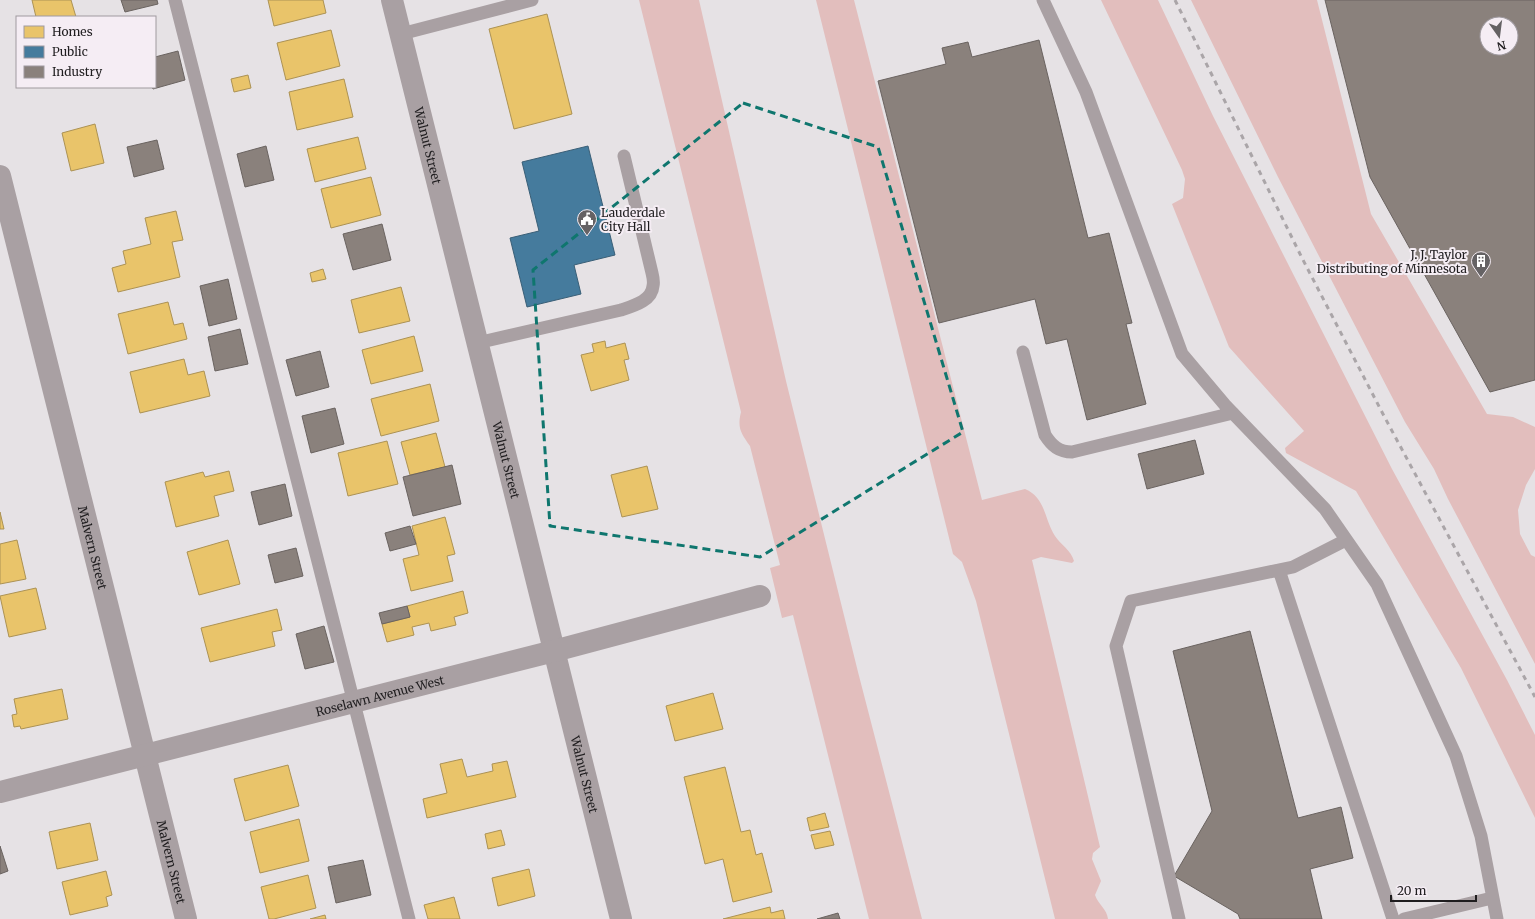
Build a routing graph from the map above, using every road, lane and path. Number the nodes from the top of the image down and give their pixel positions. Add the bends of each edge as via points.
1 (175, 0) edge
2 (392, 0) edge
3 (532, 0) edge
4 (1043, 0) edge
5 (400, 34) junction
6 (624, 156) dead end
7 (0, 176) edge
8 (477, 343) junction
9 (1022, 352) dead end
10 (1233, 413) junction
11 (1346, 540) junction
12 (1279, 570) junction
13 (760, 596) dead end
14 (554, 651) junction
15 (355, 702) junction
16 (145, 755) junction
17 (0, 792) edge
18 (1492, 898) junction
19 (186, 919) edge
20 (409, 919) edge
21 (621, 919) edge
22 (1179, 919) edge
23 (1393, 919) edge
24 (1404, 919) edge
25 (1496, 919) edge

1 - 15 lane
2 - 5 street, Walnut Street
3 - 5 lane
4 - 10 lane via 1086,92 1182,354
5 - 8 street, Walnut Street
6 - 8 lane via 652,273 654,288 648,298 621,310
7 - 16 street, Malvern Street
8 - 14 street, Walnut Street
9 - 10 lane via 1045,435 1052,445 1066,452
10 - 11 lane via 1325,509
11 - 12 lane via 1293,566
11 - 18 lane via 1377,584 1456,756 1481,836
12 - 22 lane via 1132,601 1116,646
12 - 23 lane
13 - 14 street, Roselawn Avenue West
14 - 15 street, Roselawn Avenue West
14 - 21 street, Walnut Street
15 - 16 street, Roselawn Avenue West
15 - 20 lane
16 - 17 street, Roselawn Avenue West
16 - 19 street, Malvern Street
18 - 24 lane
18 - 25 lane

